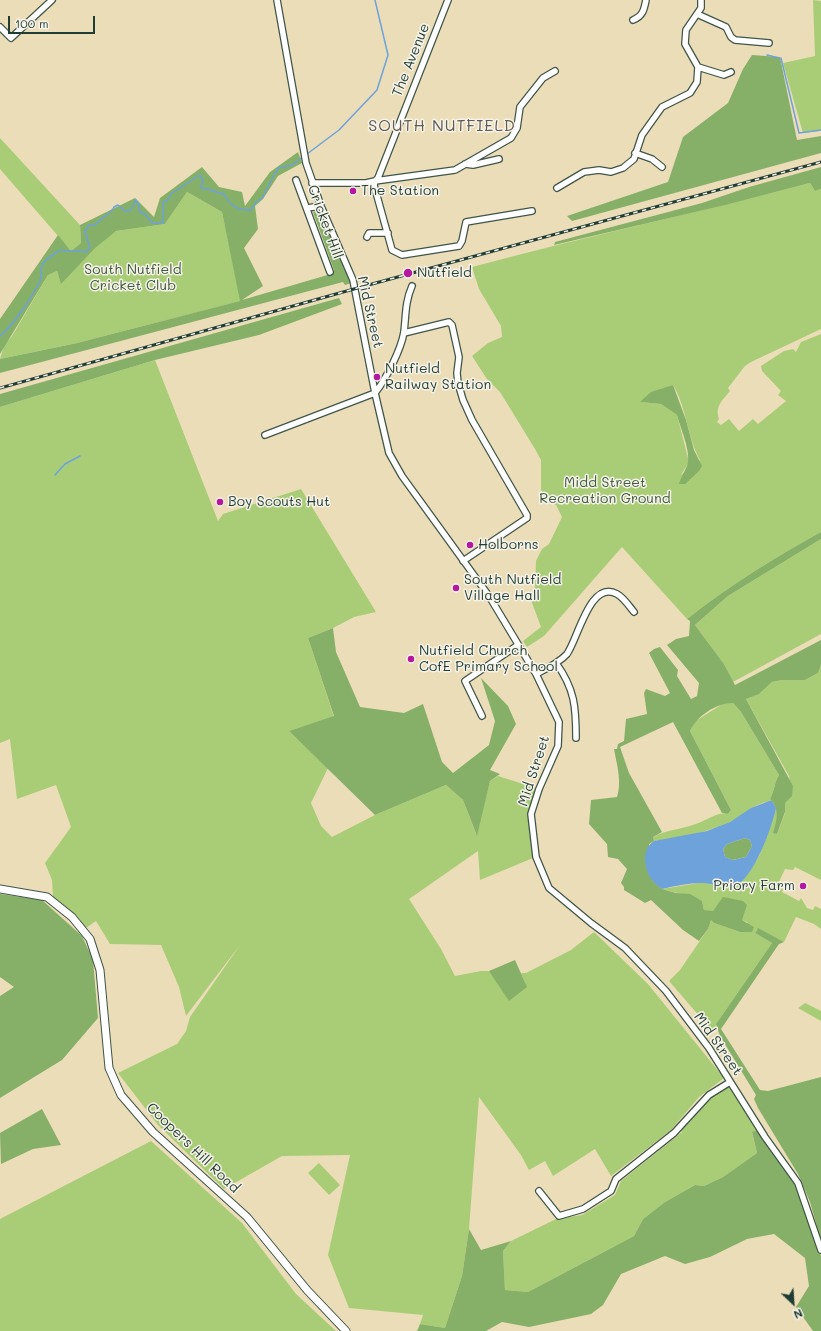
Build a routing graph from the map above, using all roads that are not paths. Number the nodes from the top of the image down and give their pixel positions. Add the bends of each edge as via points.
1 (52, 0) edge
2 (277, 0) edge
3 (448, 0) edge
4 (646, 0) edge
5 (701, 0) edge
6 (697, 14) junction
7 (633, 20) dead end
8 (0, 27) edge
9 (769, 43) dead end
10 (698, 68) junction
11 (555, 71) dead end
12 (730, 72) dead end
13 (636, 153) junction
14 (499, 159) dead end
15 (465, 164) junction
16 (662, 167) dead end
17 (296, 180) dead end
18 (375, 181) junction
19 (312, 183) junction
20 (557, 188) dead end
21 (321, 206) junction
22 (307, 208) junction
23 (532, 211) dead end
24 (388, 233) junction
25 (367, 237) dead end
26 (330, 272) dead end
27 (412, 286) dead end
28 (404, 333) junction
29 (375, 393) junction
30 (265, 436) dead end
31 (463, 561) junction
32 (634, 612) dead end
33 (518, 645) junction
34 (556, 663) junction
35 (536, 674) junction
36 (482, 716) dead end
37 (576, 738) dead end
38 (0, 889) edge
39 (730, 1082) junction
40 (539, 1191) dead end
41 (821, 1250) edge
42 (346, 1331) edge

1 - 8 street via 11,38
2 - 19 street, Mid Street via 303,151
3 - 18 street, The Avenue
4 - 7 street via 644,11 639,18
5 - 6 street via 701,8
6 - 9 street via 726,27 735,40
6 - 10 street via 686,30 686,44
10 - 12 street via 724,75
10 - 13 street via 697,82 690,93 662,107 642,135
11 - 15 street via 543,78 520,107 517,128 511,138
13 - 16 street via 652,159
13 - 20 street via 634,160 623,168 610,172 584,172
14 - 15 street via 473,165
15 - 18 street via 455,170
17 - 22 street, Cricket Hill
18 - 19 street via 366,184
18 - 24 street via 374,186
19 - 21 street, Mid Street
21 - 22 street
21 - 29 street, Mid Street via 353,280
22 - 26 street, Cricket Hill
23 - 24 street via 466,222 459,246 428,252 402,255 397,253 392,250
24 - 25 street via 369,233
27 - 28 street via 406,299
28 - 29 street via 385,378
28 - 31 street via 449,322 452,325 459,357 458,383 463,400 527,515 527,518
29 - 30 street
29 - 31 street, Mid Street via 389,453 402,476
31 - 33 street, Mid Street via 489,596
32 - 34 street via 614,593 603,593 596,597 590,604 572,645
33 - 35 street, Mid Street
33 - 36 street via 465,681
34 - 35 street
34 - 37 street via 574,694
35 - 39 street, Mid Street via 559,722 558,746 539,789 532,814 536,857 549,888 590,923 625,948 666,991 709,1048
38 - 42 street, Coopers Hill Road via 46,897 72,917 90,939 100,970 108,1068 121,1095 153,1132 247,1217 307,1290
39 - 40 street via 709,1095 674,1133 616,1179 611,1191 583,1209 559,1216
39 - 41 street, Mid Street via 798,1183

